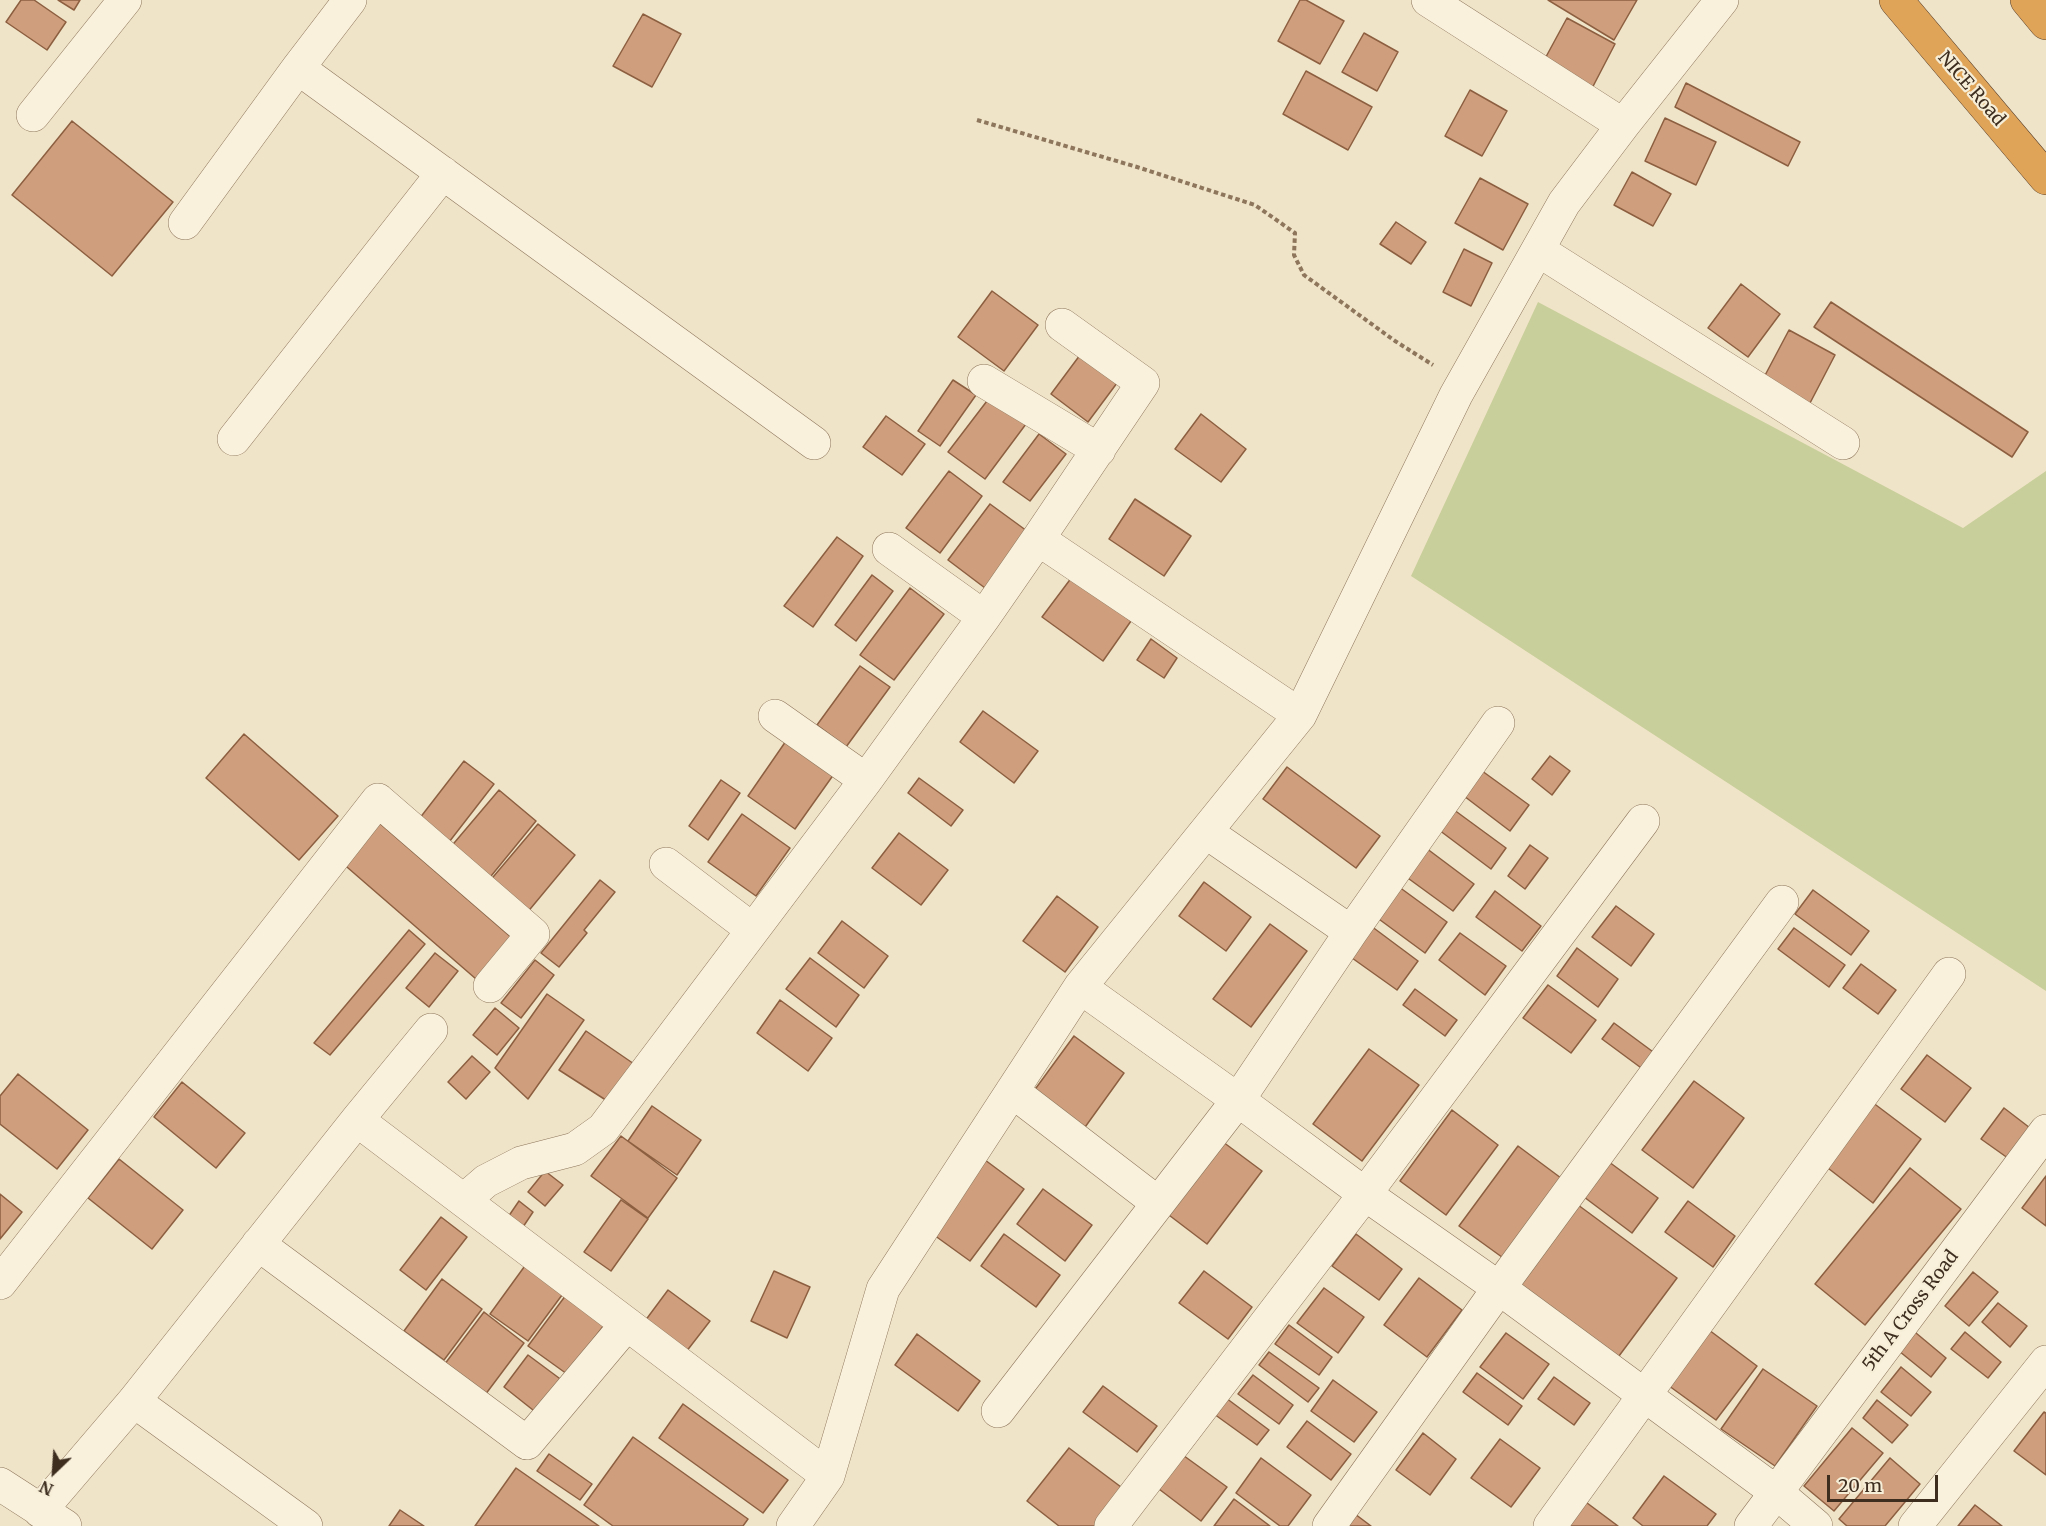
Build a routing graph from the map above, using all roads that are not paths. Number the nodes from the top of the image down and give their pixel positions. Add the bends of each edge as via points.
1 (125, 0) edge
2 (350, 0) edge
3 (1722, 0) edge
4 (1896, 0) edge
5 (2027, 0) edge
6 (1441, 3) edge
7 (2046, 23) edge
8 (298, 68) junction
9 (33, 115) dead end
10 (1623, 125) junction
11 (443, 172) junction
12 (2046, 178) edge
13 (185, 223) dead end
14 (1538, 250) junction
15 (1062, 325) dead end
16 (984, 381) dead end
17 (234, 439) dead end
18 (814, 443) dead end
19 (1843, 443) dead end
20 (1099, 450) junction
21 (1038, 539) junction
22 (889, 549) dead end
23 (984, 618) junction
24 (1300, 715) junction
25 (775, 716) dead end
26 (1498, 723) dead end
27 (866, 780) junction
28 (1643, 821) dead end
29 (1206, 832) junction
30 (666, 864) dead end
31 (1782, 902) dead end
32 (753, 930) junction
33 (1351, 932) junction
34 (1948, 974) dead end
35 (490, 986) dead end
36 (1080, 987) junction
37 (431, 1030) dead end
38 (1012, 1091) junction
39 (1238, 1100) junction
40 (357, 1120) junction
41 (2046, 1131) edge
42 (1365, 1194) junction
43 (464, 1200) junction
44 (1158, 1203) junction
45 (258, 1244) junction
46 (0, 1282) edge
47 (1499, 1288) junction
48 (627, 1324) junction
49 (2046, 1362) edge
50 (1644, 1396) junction
51 (134, 1401) junction
52 (998, 1411) dead end
53 (828, 1476) junction
54 (0, 1484) edge
55 (1776, 1492) junction
56 (52, 1518) edge
57 (306, 1526) edge
58 (793, 1526) edge
59 (1111, 1526) edge
60 (1329, 1526) edge
61 (1550, 1526) edge
62 (1751, 1526) edge
63 (1816, 1526) edge
64 (1915, 1526) edge

1 - 9 street
2 - 8 street
3 - 10 street
4 - 12 highway, NICE Road
5 - 7 highway
6 - 10 street
8 - 11 street
8 - 13 street
10 - 14 street via 1564,203
11 - 17 street
11 - 18 street
14 - 19 street
14 - 24 street via 1462,383
15 - 20 street via 1143,383
16 - 20 street
20 - 21 street
21 - 23 street
21 - 24 street
22 - 23 street
23 - 27 street
24 - 29 street
25 - 27 street
26 - 33 street
27 - 32 street
28 - 42 street
29 - 33 street
29 - 36 street
30 - 32 street
31 - 47 street
32 - 43 street via 603,1129 575,1149 522,1162 486,1181
33 - 39 street
34 - 50 street
35 - 46 street via 533,933 378,800
36 - 38 street
36 - 39 street
37 - 40 street
38 - 44 street
38 - 53 street via 883,1289
39 - 42 street
39 - 44 street
40 - 43 street
40 - 45 street
41 - 55 street, 5th A Cross Road
42 - 47 street
42 - 59 street
43 - 48 street
44 - 52 street
45 - 48 street via 527,1443
45 - 51 street
47 - 50 street
47 - 60 street
48 - 53 street
49 - 64 street
50 - 55 street
50 - 61 street
51 - 56 street
51 - 57 street
53 - 58 street
54 - 56 street
55 - 62 street, 5th A Cross Road
55 - 63 street

